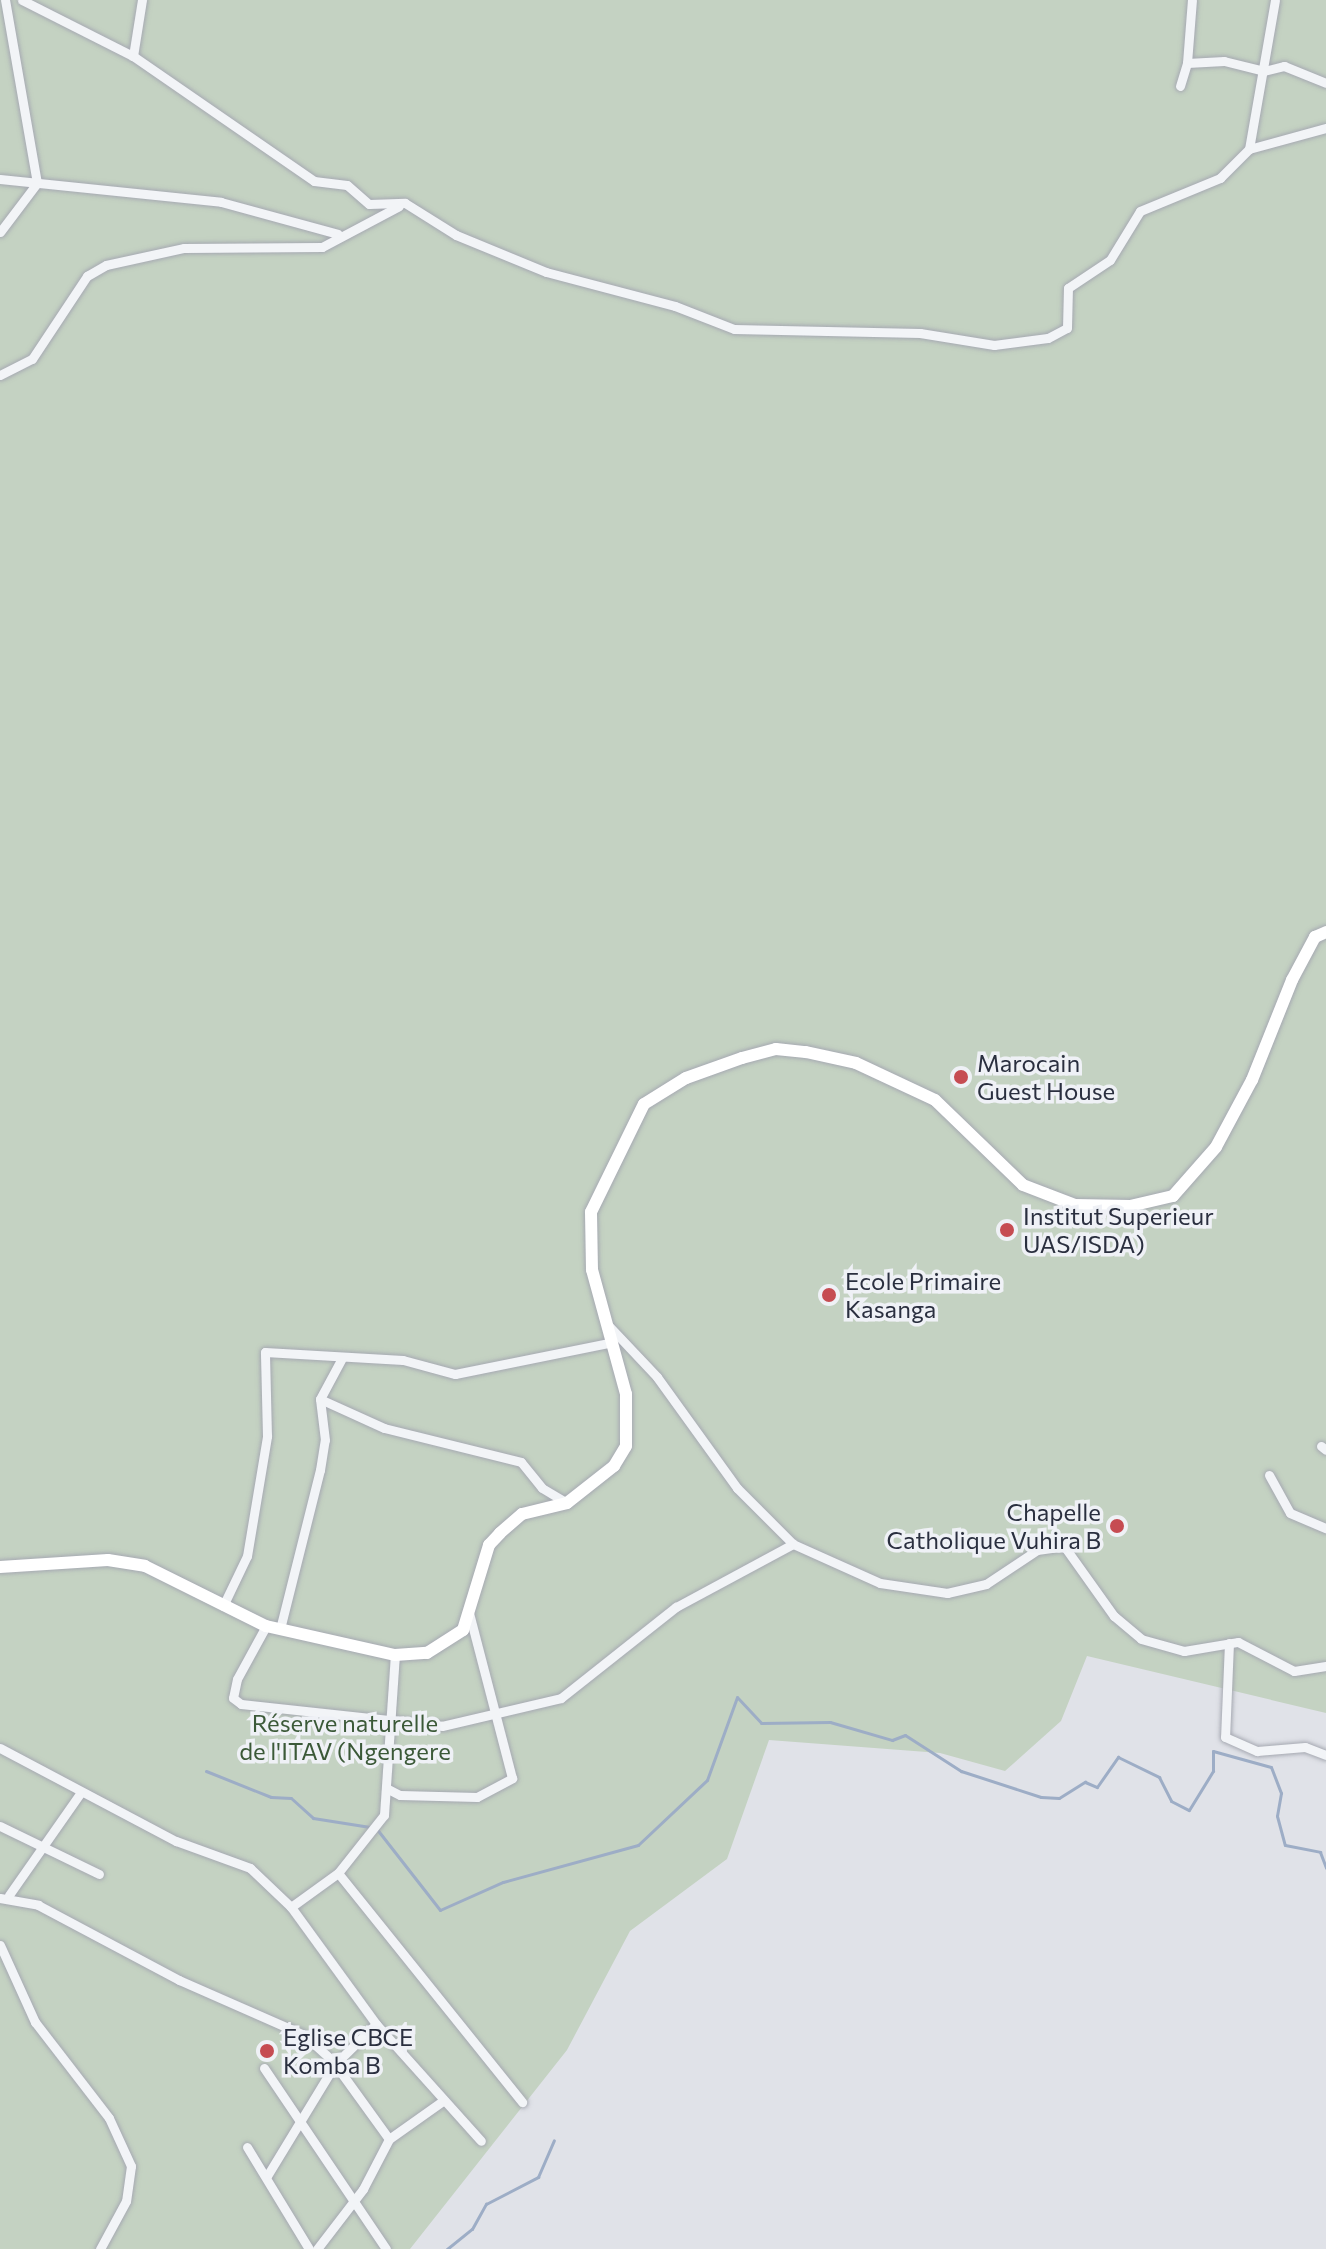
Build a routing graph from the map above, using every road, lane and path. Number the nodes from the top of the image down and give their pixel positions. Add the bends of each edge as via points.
1 (5, 0) edge
2 (22, 0) edge
3 (142, 0) edge
4 (1192, 0) edge
5 (1275, 0) edge
6 (133, 56) junction
7 (1187, 63) junction
8 (1264, 71) junction
9 (1326, 83) edge
10 (1180, 86) dead end
11 (1326, 128) edge
12 (1249, 149) junction
13 (0, 179) edge
14 (37, 183) junction
15 (405, 203) junction
16 (0, 232) edge
17 (338, 234) junction
18 (0, 375) edge
19 (1326, 932) edge
20 (608, 1324) junction
21 (613, 1342) junction
22 (342, 1358) junction
23 (320, 1399) junction
24 (1269, 1475) dead end
25 (567, 1503) junction
26 (1326, 1528) edge
27 (793, 1544) junction
28 (0, 1567) edge
29 (223, 1606) junction
30 (468, 1610) junction
31 (266, 1626) junction
32 (280, 1629) junction
33 (1229, 1643) junction
34 (395, 1655) junction
35 (1326, 1666) edge
36 (493, 1717) junction
37 (390, 1722) junction
38 (0, 1748) edge
39 (1326, 1755) edge
40 (388, 1789) junction
41 (81, 1792) junction
42 (0, 1826) edge
43 (40, 1849) junction
44 (338, 1873) junction
45 (99, 1874) dead end
46 (4, 1896) edge
47 (291, 1907) junction
48 (0, 1945) edge
49 (376, 2024) junction
50 (335, 2064) junction
51 (264, 2068) dead end
52 (444, 2100) junction
53 (522, 2102) dead end
54 (304, 2122) junction
55 (389, 2139) junction
56 (481, 2141) dead end
57 (247, 2147) dead end
58 (267, 2176) junction
59 (353, 2197) junction
60 (100, 2249) edge
61 (309, 2249) edge
62 (317, 2249) edge
63 (386, 2249) edge

1 - 14 street
2 - 6 street
3 - 6 street
4 - 7 street
5 - 8 street
6 - 15 street via 314,181 347,185 369,204
7 - 8 street via 1224,61
7 - 10 street
8 - 9 street via 1284,66
8 - 12 street
11 - 12 street
12 - 15 street via 1220,178 1140,211 1110,260 1068,288 1067,328 1010,345 920,333 734,329 675,306 546,272 456,235
13 - 14 street
14 - 16 street
14 - 17 street via 221,202
15 - 17 street
17 - 18 street via 322,247 184,248 106,265 87,276 32,359
19 - 20 street via 1315,937 1292,980 1252,1080 1216,1147 1173,1196 1130,1206 1075,1205 1023,1185 935,1100 856,1063 776,1049 686,1078 636,1113 595,1193 592,1270
20 - 21 street
20 - 27 street via 657,1377 737,1488
21 - 22 street via 455,1374 403,1360
21 - 25 street via 626,1394 626,1446 614,1466
22 - 23 street
22 - 29 street via 265,1352 267,1436 247,1556
23 - 25 street via 384,1428 521,1462 542,1488
23 - 32 street via 325,1440 320,1470
24 - 26 street via 1290,1513
25 - 30 street via 522,1514 500,1533 489,1545
27 - 33 street via 880,1583 947,1593 986,1584 1037,1550 1064,1546 1114,1616 1141,1639 1184,1651
27 - 36 street via 676,1607 587,1682 534,1708
28 - 29 street via 108,1560 145,1566
29 - 31 street
30 - 34 street via 463,1630 450,1640 427,1653
30 - 36 street
31 - 32 street
31 - 37 street via 237,1679 236,1701
32 - 34 street
33 - 35 street via 1294,1671
33 - 39 street via 1225,1737 1257,1751 1305,1747
34 - 37 street
36 - 37 street via 425,1729
36 - 40 street via 512,1778 495,1790 477,1797 400,1795
37 - 40 street
38 - 41 street
40 - 44 street via 376,1828
41 - 43 street
41 - 47 street via 176,1841 250,1868
42 - 43 street
43 - 45 street
43 - 46 street
44 - 47 street
44 - 53 street
46 - 50 street via 304,2035
47 - 49 street
48 - 60 street via 35,2022 109,2118 131,2166 126,2201
49 - 50 street
49 - 52 street
50 - 54 street
50 - 55 street
51 - 54 street
52 - 55 street
52 - 56 street
54 - 58 street
54 - 59 street
55 - 59 street
57 - 58 street
58 - 61 street
59 - 62 street
59 - 63 street

